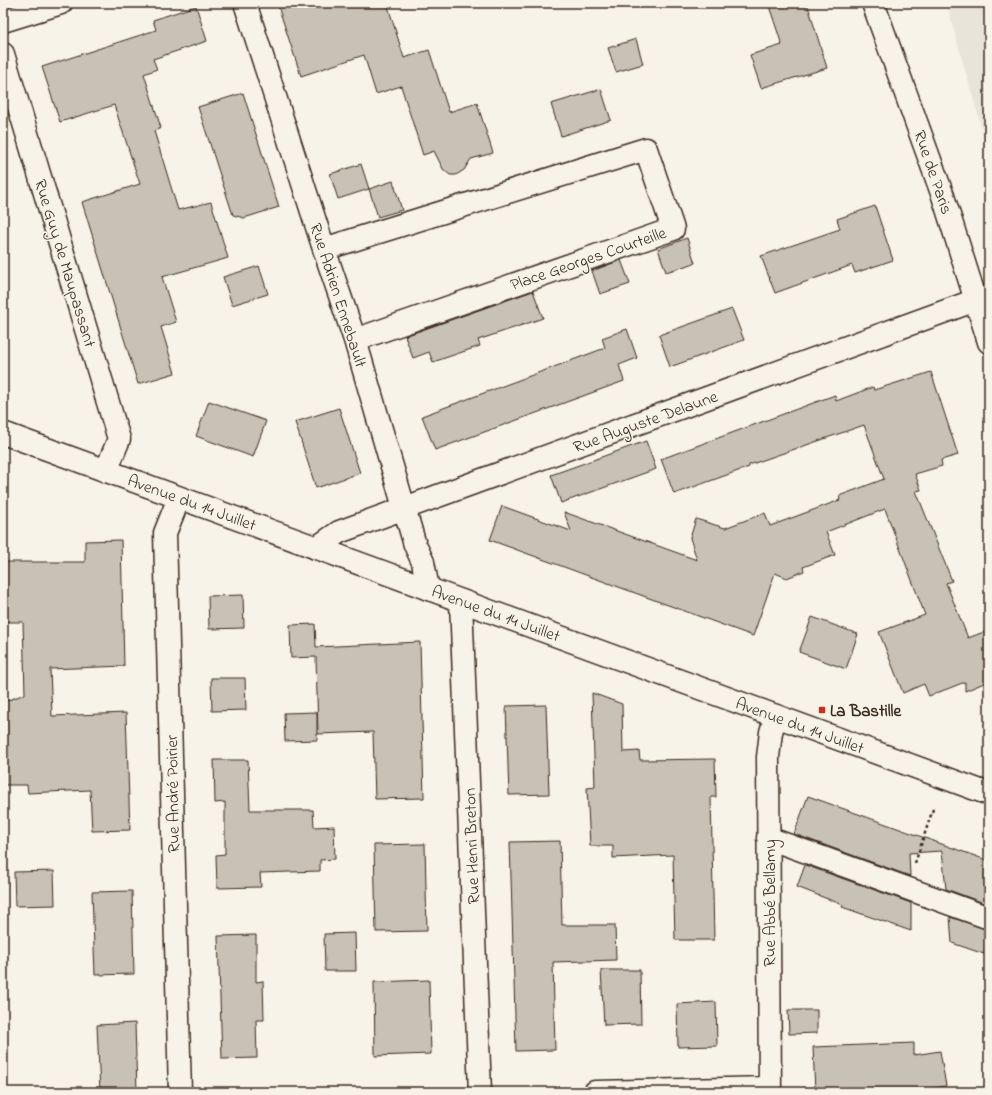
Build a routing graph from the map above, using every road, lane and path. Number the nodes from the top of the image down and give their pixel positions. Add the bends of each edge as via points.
1 (61, 3) edge
2 (245, 3) edge
3 (873, 3) edge
4 (3, 21) edge
5 (3, 54) edge
6 (324, 249) junction
7 (976, 300) junction
8 (355, 340) junction
9 (989, 342) edge
10 (3, 434) edge
11 (106, 471) junction
12 (179, 498) junction
13 (406, 509) junction
14 (316, 548) junction
15 (428, 589) junction
16 (461, 601) junction
17 (776, 716) junction
18 (989, 794) edge
19 (934, 806) dead end
20 (768, 838) junction
21 (906, 888) junction
22 (989, 918) edge
23 (770, 1090) edge
24 (180, 1092) edge
25 (480, 1092) edge
26 (595, 1092) edge
27 (613, 1092) edge

1 - 4 street
2 - 6 street, Rue Adrien Ennebault
3 - 7 street, Rue de Paris via 943,196
5 - 11 street, Rue Guy de Maupassant via 119,439
6 - 8 street, Rue Adrien Ennebault
6 - 8 street, Place Georges Courteille via 646,149 673,229
7 - 9 street, Rue de Paris
7 - 13 street, Rue Auguste Delaune
8 - 13 street, Rue Adrien Ennebault
10 - 11 street, Avenue du 14 Juillet
11 - 12 street, Avenue du 14 Juillet
12 - 14 street, Avenue du 14 Juillet
12 - 24 street, Rue André Poirier via 165,533
13 - 14 street, Rue Auguste Delaune via 339,532
13 - 15 street, Rue Adrien Ennebault via 415,545 423,562
14 - 15 street, Avenue du 14 Juillet
15 - 16 street, Avenue du 14 Juillet
16 - 17 street, Avenue du 14 Juillet
16 - 25 street, Rue Henri Breton
17 - 18 street, Avenue du 14 Juillet
17 - 20 street, Rue Abbé Bellamy via 768,757
19 - 21 path
20 - 21 street
20 - 23 street, Rue Abbé Bellamy
21 - 22 street
23 - 27 street
26 - 27 street

